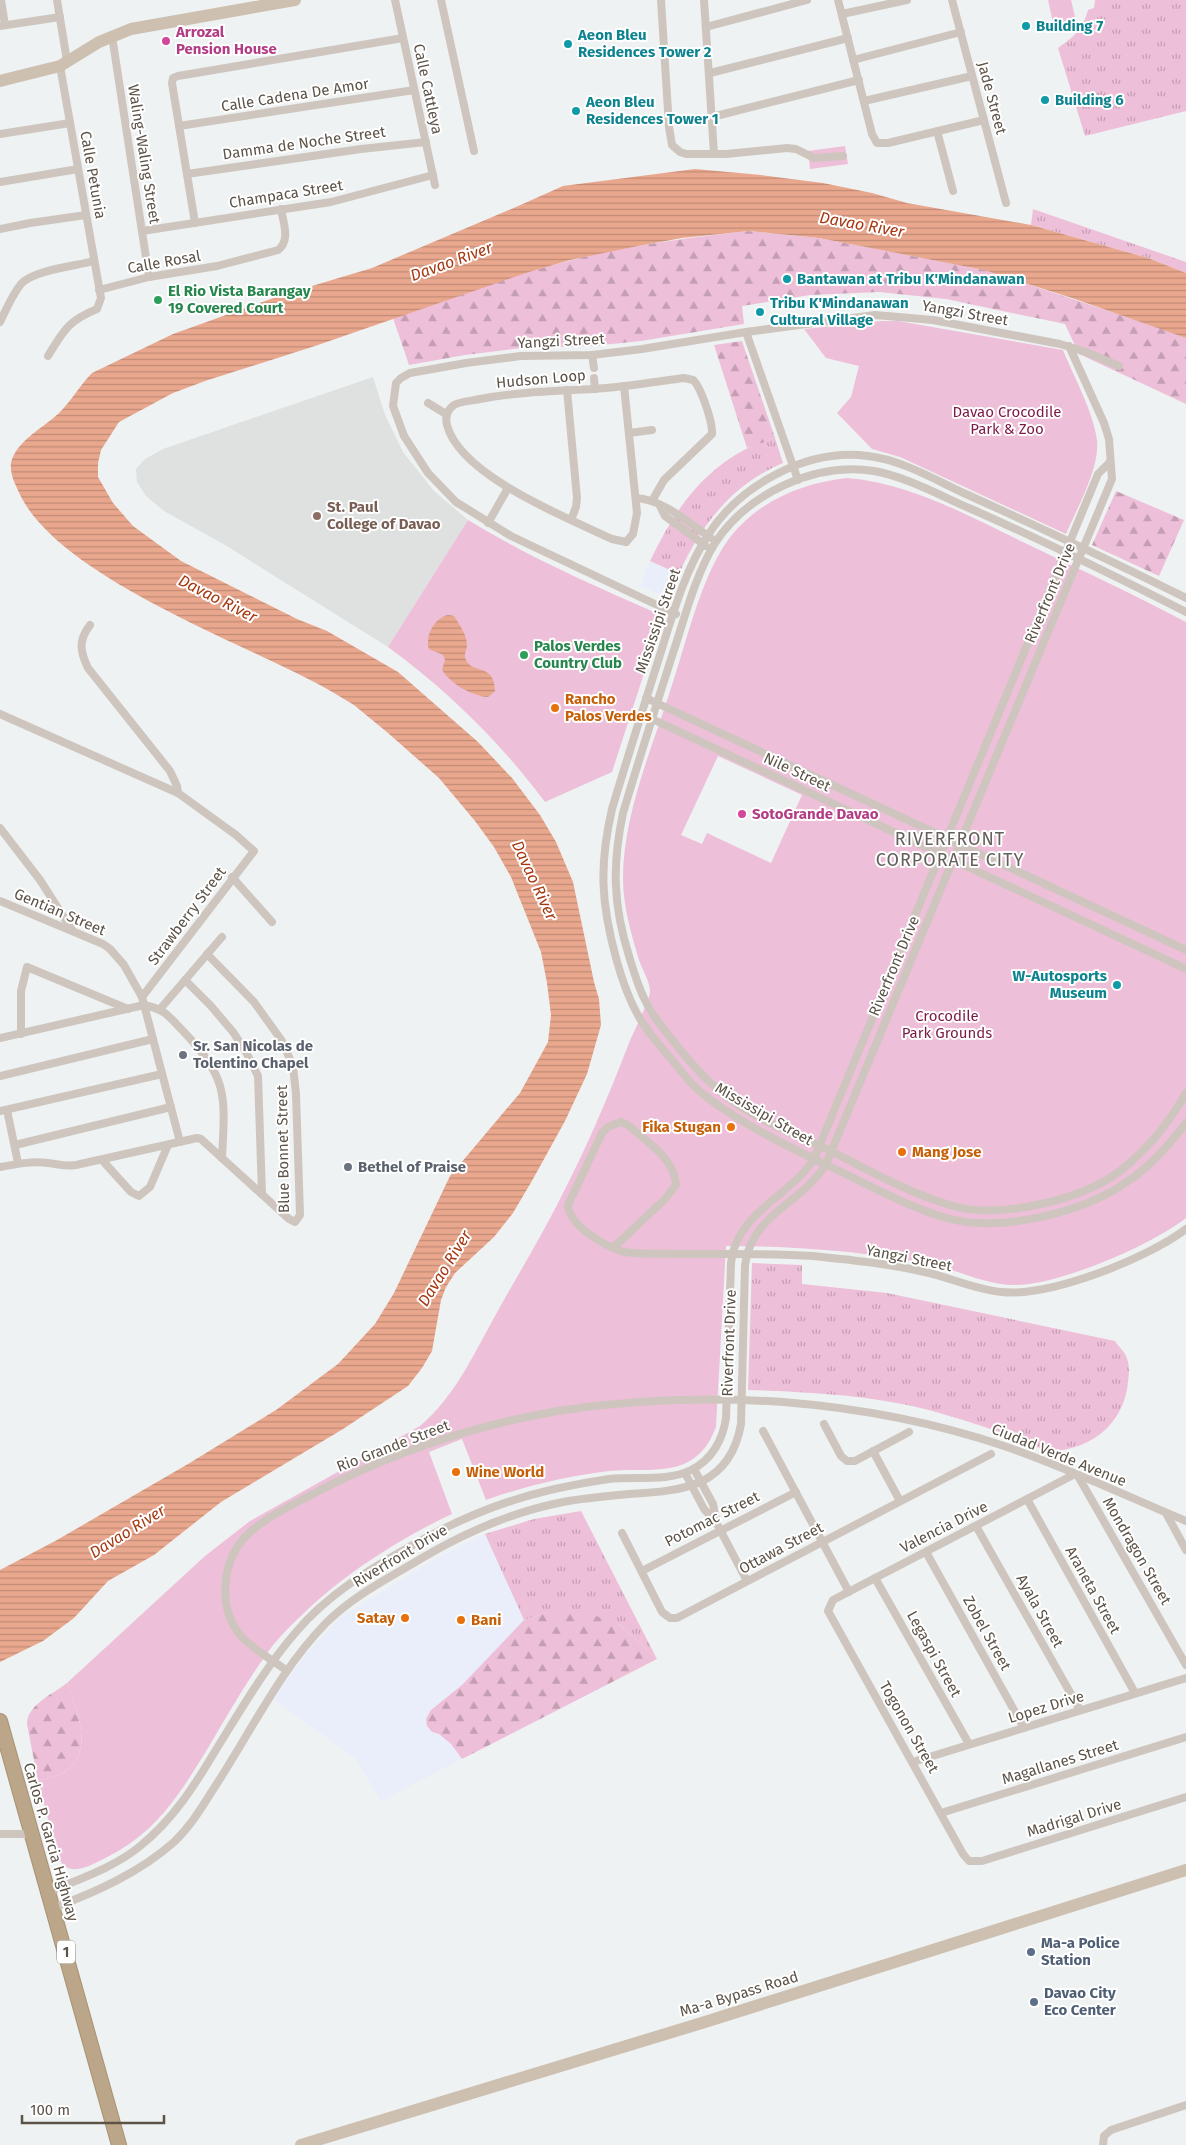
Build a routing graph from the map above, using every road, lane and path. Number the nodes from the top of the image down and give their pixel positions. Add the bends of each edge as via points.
1 (1, 0) edge
2 (57, 0) edge
3 (295, 0) edge
4 (395, 0) edge
5 (441, 0) edge
6 (661, 0) edge
7 (704, 0) edge
8 (807, 0) edge
9 (838, 0) edge
10 (907, 0) edge
11 (952, 0) edge
12 (842, 14) junction
13 (60, 18) junction
14 (3, 26) edge
15 (706, 27) junction
16 (961, 32) junction
17 (112, 36) junction
18 (403, 38) junction
19 (848, 38) junction
20 (854, 60) junction
21 (63, 64) junction
22 (710, 73) junction
23 (972, 76) junction
24 (858, 80) junction
25 (0, 81) edge
26 (414, 90) junction
27 (864, 102) junction
28 (712, 117) junction
29 (984, 120) junction
30 (70, 123) junction
31 (179, 126) junction
32 (937, 131) junction
33 (0, 134) edge
34 (426, 142) junction
35 (474, 150) dead end
36 (714, 154) junction
37 (843, 156) dead end
38 (78, 169) junction
39 (187, 174) junction
40 (433, 175) junction
41 (0, 182) edge
42 (435, 185) dead end
43 (952, 191) dead end
44 (1006, 203) dead end
45 (280, 209) junction
46 (86, 215) junction
47 (195, 223) junction
48 (0, 229) edge
49 (142, 231) junction
50 (94, 262) junction
51 (149, 277) junction
52 (99, 290) junction
53 (0, 322) edge
54 (746, 332) junction
55 (1069, 346) junction
56 (592, 355) junction
57 (48, 356) dead end
58 (1119, 366) dead end
59 (594, 368) dead end
60 (594, 378) dead end
61 (624, 386) junction
62 (595, 389) junction
63 (567, 390) junction
64 (428, 404) dead end
65 (446, 414) junction
66 (652, 430) dead end
67 (629, 433) junction
68 (1109, 463) junction
69 (794, 468) junction
70 (798, 480) junction
71 (508, 488) junction
72 (636, 498) junction
73 (652, 501) junction
74 (660, 506) junction
75 (571, 520) junction
76 (488, 523) junction
77 (708, 536) junction
78 (716, 542) junction
79 (1070, 543) junction
80 (703, 544) junction
81 (1084, 549) junction
82 (712, 550) junction
83 (1066, 554) junction
84 (1079, 560) junction
85 (1186, 598) edge
86 (1186, 612) edge
87 (673, 613) junction
88 (684, 618) junction
89 (90, 625) dead end
90 (646, 698) junction
91 (657, 703) junction
92 (0, 714) edge
93 (641, 714) junction
94 (652, 719) junction
95 (178, 793) junction
96 (612, 809) junction
97 (623, 813) junction
98 (0, 828) edge
99 (947, 839) junction
100 (960, 845) junction
101 (941, 854) junction
102 (954, 860) junction
103 (232, 877) junction
104 (0, 901) edge
105 (272, 922) dead end
106 (72, 930) junction
107 (222, 937) dead end
108 (1186, 950) edge
109 (208, 954) junction
110 (1186, 969) edge
111 (185, 980) junction
112 (143, 1001) junction
113 (161, 1008) junction
114 (128, 1009) junction
115 (21, 1034) junction
116 (0, 1038) edge
117 (153, 1039) junction
118 (162, 1074) junction
119 (0, 1076) edge
120 (1185, 1096) edge
121 (171, 1107) junction
122 (4, 1111) edge
123 (1186, 1123) edge
124 (180, 1142) junction
125 (15, 1145) junction
126 (168, 1145) junction
127 (819, 1146) junction
128 (832, 1152) junction
129 (222, 1158) junction
130 (814, 1159) junction
131 (102, 1160) junction
132 (18, 1163) junction
133 (826, 1164) junction
134 (0, 1167) edge
135 (262, 1194) junction
136 (1186, 1229) edge
137 (613, 1248) junction
138 (732, 1254) junction
139 (747, 1254) junction
140 (726, 1400) junction
141 (742, 1400) junction
142 (824, 1424) dead end
143 (763, 1431) dead end
144 (909, 1432) dead end
145 (873, 1451) junction
146 (991, 1454) dead end
147 (694, 1468) junction
148 (685, 1473) junction
149 (1077, 1475) junction
150 (701, 1482) junction
151 (692, 1486) junction
152 (796, 1492) junction
153 (1027, 1499) junction
154 (900, 1502) junction
155 (1166, 1513) junction
156 (1186, 1521) edge
157 (716, 1522) junction
158 (976, 1526) junction
159 (721, 1530) junction
160 (622, 1533) dead end
161 (822, 1542) junction
162 (1186, 1550) edge
163 (926, 1552) junction
164 (642, 1571) junction
165 (362, 1575) junction
166 (875, 1578) junction
167 (747, 1582) junction
168 (369, 1589) junction
169 (849, 1592) junction
170 (828, 1606) joint
171 (273, 1660) junction
172 (1186, 1665) edge
173 (286, 1670) junction
174 (1186, 1678) edge
175 (1136, 1693) junction
176 (1080, 1710) junction
177 (0, 1721) edge
178 (1024, 1728) junction
179 (1186, 1737) edge
180 (969, 1744) junction
181 (913, 1762) junction
182 (1186, 1798) edge
183 (941, 1813) junction
184 (0, 1834) edge
185 (32, 1834) junction
186 (969, 1861) joint
187 (1186, 1870) edge
188 (49, 1892) junction
189 (54, 1908) junction
190 (1186, 2105) edge
191 (119, 2145) edge
192 (301, 2145) edge
193 (1103, 2145) edge

1 - 14 street
2 - 13 street, Calle Petunia
3 - 17 main road via 156,23
4 - 18 street, Calle Cattleya
5 - 35 street
6 - 36 street via 672,145 680,152
7 - 15 street
8 - 15 street
9 - 12 street
10 - 12 street
11 - 16 street, Jade Street
12 - 19 street
13 - 14 street
13 - 21 street, Calle Petunia
15 - 22 street
16 - 20 street
16 - 23 street, Jade Street
17 - 21 main road
17 - 49 street, Waling-Waling Street
18 - 26 street, Calle Cattleya
18 - 31 street via 178,76 172,83
19 - 20 street
19 - 22 street
20 - 24 street
21 - 25 main road
21 - 30 street, Calle Petunia
22 - 28 street
23 - 27 street
23 - 29 street, Jade Street
24 - 27 street
24 - 28 street
26 - 31 street, Calle Cadena De Amor
26 - 34 street, Calle Cattleya
27 - 32 street via 877,143
28 - 36 street
29 - 32 street
29 - 44 street, Jade Street
30 - 33 street
30 - 38 street, Calle Petunia
31 - 39 street
32 - 43 street
34 - 39 street, Damma de Noche Street
34 - 40 street, Calle Cattleya
36 - 37 street via 796,148 814,158
38 - 41 street
38 - 46 street, Calle Petunia
39 - 47 street
40 - 42 street, Calle Cattleya
40 - 45 street, Champaca Street via 349,198
45 - 47 street, Champaca Street
45 - 51 street, Calle Rosal via 285,243 278,250 217,266
46 - 48 street
46 - 50 street, Calle Petunia
47 - 49 street, Champaca Street
49 - 51 street, Waling-Waling Street
50 - 52 street, Calle Petunia
50 - 53 street via 42,273 24,281
51 - 52 street, Calle Rosal
52 - 57 street via 99,306 73,320
54 - 55 street, Yangzi Street via 856,316 893,315
54 - 56 street, Yangzi Street
54 - 69 street
55 - 58 street, Yangzi Street
55 - 68 street, Riverfront Drive via 1104,423
56 - 59 street
56 - 76 street, Yangzi Street via 521,356 466,363 410,374 396,383 392,399 394,412 414,454 442,489
60 - 62 street
61 - 62 street, Hudson Loop
61 - 67 street
61 - 73 street, Hudson Loop via 684,378 693,380 699,387 712,425 710,437 664,480
62 - 63 street, Hudson Loop
63 - 65 street, Hudson Loop via 526,392 456,404
63 - 75 street via 577,498
64 - 65 street
65 - 71 street via 447,428 455,441 485,472
66 - 67 street
67 - 72 street
68 - 79 street, Riverfront Drive via 1098,474
68 - 81 street, Riverfront Drive via 1112,479
69 - 70 street
69 - 77 street, Mississipi Street via 745,495
69 - 79 street, Mississipi Street via 845,455 884,460
70 - 78 street, Mississipi Street via 766,494 726,528
70 - 83 street, Mississipi Street via 823,472 847,470 874,471 897,477
71 - 75 street
71 - 76 street
72 - 73 street
72 - 75 street via 635,528 627,545
73 - 74 street
74 - 77 street via 670,509
74 - 80 street via 665,516
76 - 87 street, Yangzi Street
77 - 78 street
77 - 80 street, Mississipi Street
78 - 82 street, Mississipi Street
79 - 81 street, Mississipi Street
79 - 83 street, Riverfront Drive
80 - 82 street
80 - 87 street, Mississipi Street
81 - 84 street, Riverfront Drive
81 - 85 street, Mississipi Street
82 - 88 street, Mississipi Street
83 - 84 street, Mississipi Street
83 - 99 street, Riverfront Drive
84 - 86 street, Mississipi Street
84 - 100 street, Riverfront Drive
87 - 88 street, Yangzi Street
87 - 90 street, Mississipi Street
88 - 91 street, Mississipi Street
89 - 95 street via 80,643 88,668 170,771
90 - 91 street, Nile Street
90 - 93 street, Mississipi Street
91 - 94 street, Mississipi Street
91 - 99 street, Nile Street
92 - 95 street
93 - 94 street, Nile Street
93 - 96 street, Mississipi Street
94 - 97 street, Mississipi Street
94 - 101 street, Nile Street
95 - 103 street, Strawberry Street via 254,852
96 - 97 street
96 - 130 street, Mississipi Street via 603,861 604,907 619,970 641,1021 702,1093 735,1117
97 - 127 street, Mississipi Street via 615,861 620,928 642,995 652,1013 711,1085 776,1127
98 - 106 street via 40,880
99 - 100 street, Nile Street
99 - 101 street, Riverfront Drive
100 - 102 street, Riverfront Drive
100 - 108 street, Nile Street
101 - 102 street, Nile Street
101 - 127 street, Riverfront Drive
102 - 110 street, Nile Street
102 - 128 street, Riverfront Drive
103 - 105 street
103 - 112 street, Strawberry Street
104 - 106 street, Gentian Street
106 - 112 street, Gentian Street via 110,949 133,978
107 - 109 street
109 - 111 street
109 - 135 street, Blue Bonnet Street via 254,1002 282,1042 293,1066 300,1215 295,1222 289,1219
111 - 113 street
111 - 135 street via 228,1026 258,1076
112 - 113 street
112 - 114 street
112 - 117 street, Gentian Street
113 - 129 street via 197,1046 221,1086 224,1109
114 - 115 street
114 - 115 street via 27,967 21,991
115 - 116 street
117 - 118 street, Gentian Street
117 - 119 street
118 - 121 street, Gentian Street
118 - 122 street
120 - 128 street, Mississipi Street via 1156,1137 1119,1172 1099,1183 1029,1208 979,1211 954,1207 908,1190
121 - 124 street, Gentian Street
121 - 125 street
122 - 125 street
123 - 133 street, Mississipi Street via 1152,1162 1128,1182 1106,1194 1033,1220 980,1222 948,1218 900,1200
124 - 126 street
124 - 129 street via 201,1139
125 - 132 street
126 - 131 street
126 - 131 street via 150,1187 140,1196 131,1192
127 - 128 street, Mississipi Street
127 - 130 street, Riverfront Drive
128 - 133 street, Riverfront Drive
129 - 135 street
130 - 133 street, Mississipi Street
130 - 138 street, Riverfront Drive via 801,1176 748,1222 738,1236
131 - 132 street via 68,1166
132 - 134 street
133 - 139 street, Riverfront Drive via 812,1184 758,1230
136 - 139 street, Yangzi Street via 1148,1252 1107,1269 1070,1282 1019,1293 987,1290 929,1273 873,1264 810,1256
137 - 137 street, Yangzi Street via 580,1226 570,1215 568,1205 602,1132 608,1126 621,1122 668,1161 676,1185
137 - 138 street, Yangzi Street via 634,1253
138 - 139 street, Yangzi Street
138 - 140 street, Riverfront Drive
139 - 141 street, Riverfront Drive
140 - 141 street, Rio Grande Street
140 - 147 street, Riverfront Drive via 725,1429 718,1445 704,1462
140 - 171 street, Rio Grande Street via 656,1400 567,1410 467,1432 351,1475 276,1514 247,1535 236,1549 225,1588 229,1613 240,1634
141 - 149 street, Ciudad Verde Avenue via 812,1405 925,1423 1003,1446
141 - 150 street, Riverfront Drive via 738,1440 731,1455 722,1467
142 - 145 street via 847,1461 855,1461
143 - 152 street
144 - 145 street
145 - 154 street
146 - 154 street, Ottawa Street
147 - 148 street, Riverfront Drive
147 - 150 street
148 - 151 street
148 - 165 street, Riverfront Drive via 611,1479 522,1496 444,1527
149 - 153 street, Valencia Drive
149 - 155 street, Ciudad Verde Avenue
149 - 172 street, Mondragon Street
150 - 151 street, Riverfront Drive
150 - 157 street via 713,1504
151 - 157 street via 704,1509
151 - 168 street, Riverfront Drive via 670,1492 563,1502 527,1511 453,1540
152 - 159 street, Potomac Street
152 - 161 street
153 - 158 street, Valencia Drive
153 - 175 street, Araneta Street
154 - 161 street, Ottawa Street
155 - 156 street, Ciudad Verde Avenue
155 - 162 street
157 - 159 street
158 - 163 street, Valencia Drive
158 - 176 street, Ayala Street
159 - 164 street, Potomac Street
159 - 167 street
160 - 164 street, Ottawa Street
161 - 167 street, Ottawa Street
161 - 169 street
163 - 166 street, Valencia Drive
163 - 178 street, Zobel Street
164 - 167 street, Ottawa Street via 662,1612 673,1618
165 - 168 street
165 - 171 street, Riverfront Drive via 324,1605
166 - 169 street, Valencia Drive
166 - 180 street, Legaspi Street
168 - 173 street, Riverfront Drive via 326,1623
169 - 170 street, Valencia Drive
170 - 181 street, Togonon Street via 829,1615
171 - 173 street, Rio Grande Street
171 - 188 street, Riverfront Drive via 196,1783 162,1826 137,1849 102,1870
173 - 189 street, Riverfront Drive via 203,1808 174,1841 155,1857 102,1889
174 - 175 street, Lopez Drive
175 - 176 street, Lopez Drive
176 - 178 street, Lopez Drive
177 - 185 highway, Carlos P. Garcia Highway / 1
178 - 180 street, Lopez Drive
179 - 183 street, Magallanes Street
180 - 181 street, Lopez Drive
181 - 183 street, Togonon Street
182 - 186 street, Madrigal Drive via 982,1861
183 - 186 street, Togonon Street
184 - 185 street
185 - 188 highway, Carlos P. Garcia Highway / 1
187 - 192 main road, Ma-a Bypass Road
188 - 189 highway, Carlos P. Garcia Highway / 1
189 - 191 highway, Carlos P. Garcia Highway / 1
190 - 193 street via 1111,2130 1104,2136

